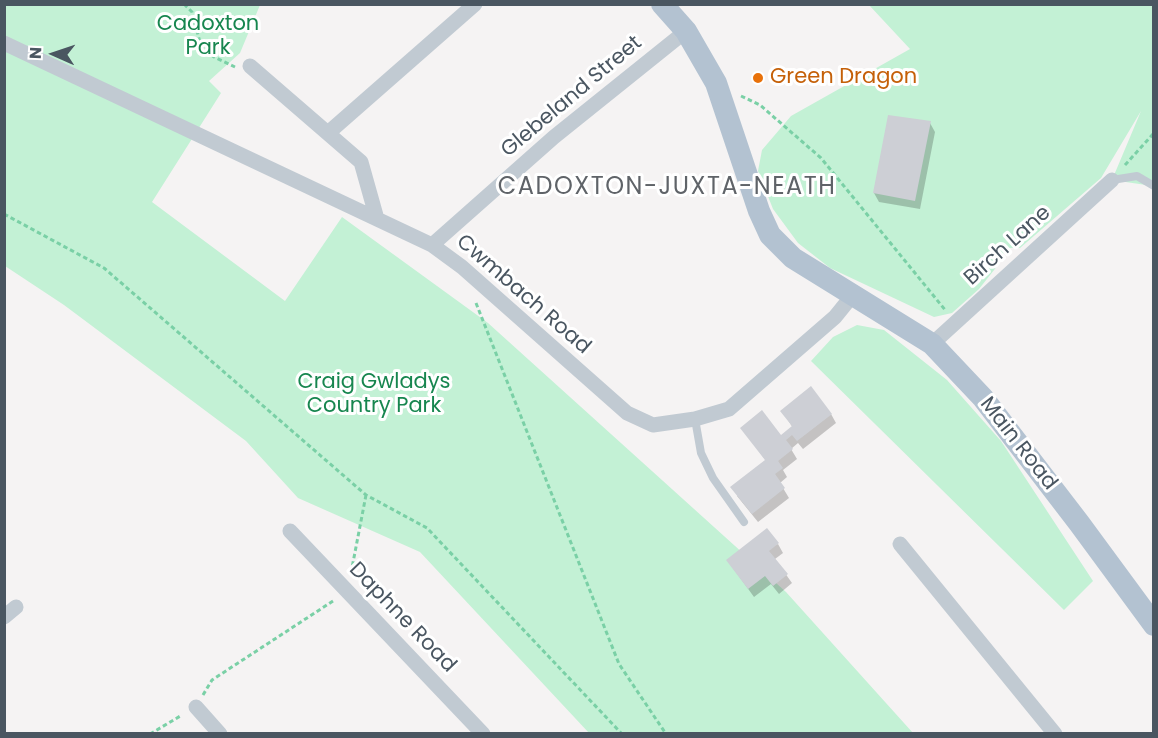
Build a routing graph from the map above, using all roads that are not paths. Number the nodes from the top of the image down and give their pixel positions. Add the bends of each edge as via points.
1 (475, 4) edge
2 (662, 4) edge
3 (686, 31) junction
4 (4, 43) edge
5 (246, 69) road end
6 (328, 133) junction
7 (1112, 180) joint
8 (1154, 186) edge
9 (377, 219) junction
10 (432, 245) junction
11 (852, 296) junction
12 (932, 344) junction
13 (695, 419) junction
14 (744, 522) dead end
15 (290, 531) dead end
16 (900, 544) dead end
17 (1154, 625) edge
18 (196, 707) road end
19 (220, 734) edge
20 (483, 734) edge
21 (1055, 734) edge

1 - 6 street
2 - 3 main road, Main Road
3 - 10 street, Glebeland Street via 554,136
3 - 11 main road, Main Road via 716,83 770,235 793,258
4 - 9 street, Cwmbach Road
5 - 6 street
6 - 9 street via 362,162
7 - 8 lane via 1137,176
7 - 12 street, Birch Lane
9 - 10 street, Cwmbach Road
10 - 13 street, Cwmbach Road via 627,413 653,425
11 - 12 main road, Main Road
11 - 13 street, Cwmbach Road via 835,317 729,409
12 - 17 main road, Main Road via 983,398
13 - 14 lane via 701,453 713,478
15 - 20 street, Daphne Road
16 - 21 street
18 - 19 street

